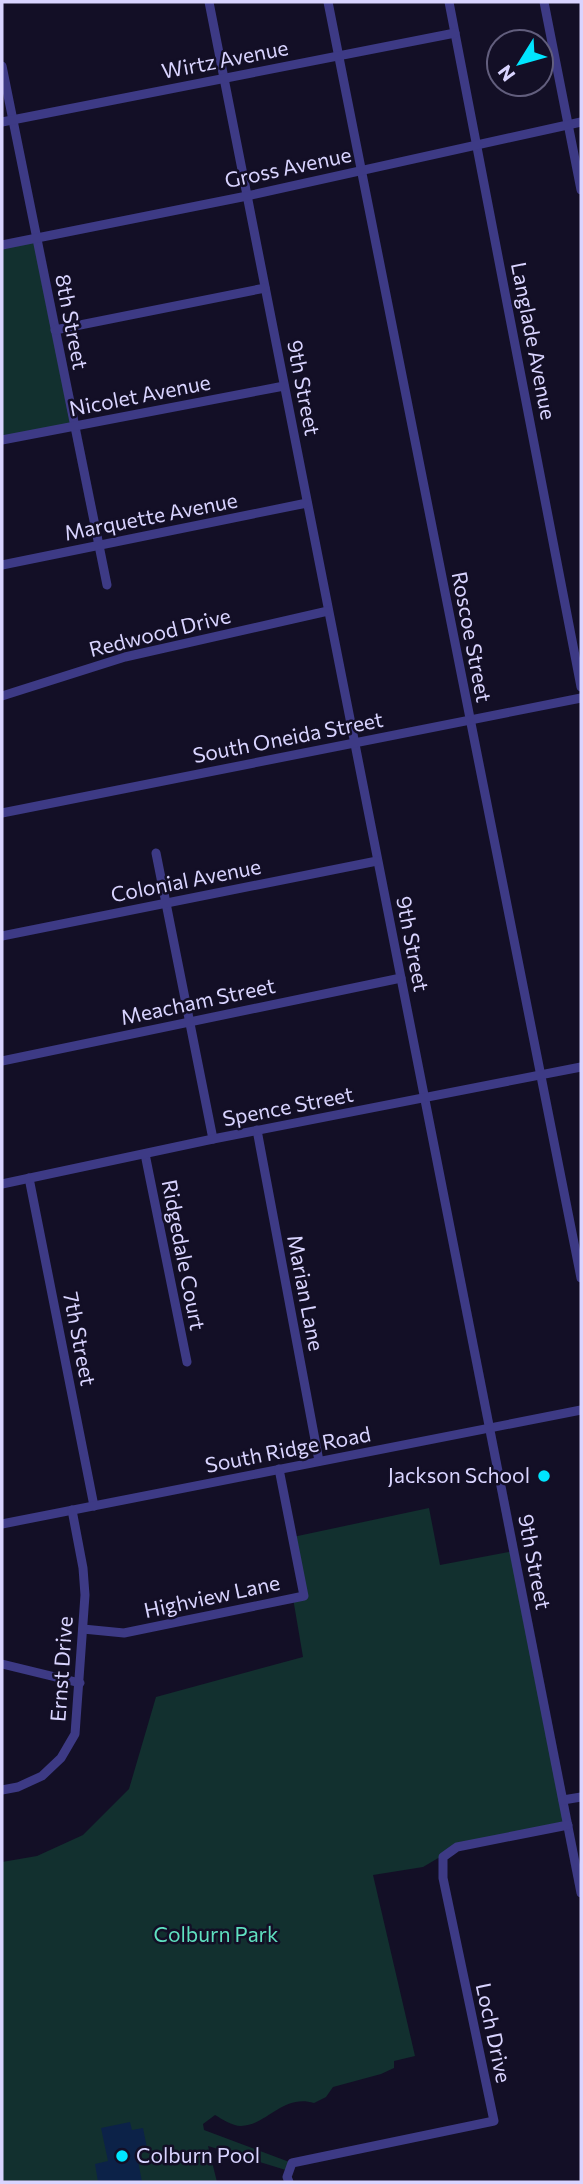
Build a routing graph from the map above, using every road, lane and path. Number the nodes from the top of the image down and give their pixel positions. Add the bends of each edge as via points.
1 (209, 2) edge
2 (328, 2) edge
3 (449, 2) edge
4 (544, 2) edge
5 (455, 33) junction
6 (339, 56) junction
7 (2, 66) edge
8 (224, 78) junction
9 (13, 120) junction
10 (2, 122) edge
11 (581, 122) edge
12 (568, 125) junction
13 (477, 145) junction
14 (362, 170) junction
15 (581, 190) edge
16 (247, 196) junction
17 (37, 238) junction
18 (2, 245) edge
19 (265, 288) junction
20 (55, 330) junction
21 (284, 386) junction
22 (74, 426) junction
23 (2, 440) edge
24 (307, 503) junction
25 (99, 545) junction
26 (2, 565) edge
27 (107, 585) dead end
28 (328, 611) junction
29 (581, 687) edge
30 (2, 696) edge
31 (581, 698) edge
32 (470, 720) junction
33 (354, 742) junction
34 (2, 813) edge
35 (156, 853) dead end
36 (377, 861) junction
37 (166, 903) junction
38 (2, 936) edge
39 (401, 978) junction
40 (190, 1022) junction
41 (2, 1061) edge
42 (581, 1068) edge
43 (540, 1075) junction
44 (425, 1098) junction
45 (257, 1130) junction
46 (213, 1139) junction
47 (145, 1154) junction
48 (29, 1178) junction
49 (2, 1184) edge
50 (581, 1278) edge
51 (187, 1362) dead end
52 (581, 1410) edge
53 (489, 1427) junction
54 (319, 1461) junction
55 (279, 1469) junction
56 (94, 1506) junction
57 (72, 1510) junction
58 (2, 1524) edge
59 (83, 1629) junction
60 (2, 1664) edge
61 (80, 1683) junction
62 (2, 1790) edge
63 (581, 1797) edge
64 (563, 1800) junction
65 (568, 1825) junction
66 (581, 1893) edge
67 (289, 2182) edge

1 - 8 street, 9th Street
2 - 6 street, Roscoe Street
3 - 5 street, Langlade Avenue
4 - 12 street
5 - 6 street, Wirtz Avenue
5 - 13 street, Langlade Avenue
6 - 8 street, Wirtz Avenue
6 - 14 street, Roscoe Street
7 - 9 street, 8th Street
8 - 9 street, Wirtz Avenue
8 - 16 street, 9th Street
9 - 10 street, Wirtz Avenue
9 - 17 street, 8th Street
11 - 12 street, Gross Avenue
12 - 13 street, Gross Avenue
12 - 15 street
13 - 14 street, Gross Avenue
13 - 29 street, Langlade Avenue
14 - 16 street, Gross Avenue
14 - 32 street, Roscoe Street
16 - 17 street, Gross Avenue
16 - 19 street, 9th Street
17 - 18 street, Gross Avenue
17 - 20 street, 8th Street
19 - 20 street
19 - 21 street, 9th Street
20 - 22 street, 8th Street
21 - 22 street, Nicolet Avenue
21 - 24 street, 9th Street
22 - 23 street, Nicolet Avenue
22 - 25 street, 8th Street
24 - 25 street, Marquette Avenue
24 - 28 street, 9th Street
25 - 26 street, Marquette Avenue
25 - 27 street, 8th Street
28 - 30 street, Redwood Drive via 125,657
28 - 33 street, 9th Street
31 - 32 street, South Oneida Street
32 - 33 street, South Oneida Street
32 - 43 street, Roscoe Street
33 - 34 street, South Oneida Street
33 - 36 street, 9th Street
35 - 37 street
36 - 37 street, Colonial Avenue
36 - 39 street, 9th Street
37 - 38 street, Colonial Avenue
37 - 40 street
39 - 40 street, Meacham Street
39 - 44 street, 9th Street
40 - 41 street, Meacham Street
40 - 46 street
42 - 43 street, Spence Street
43 - 44 street, Spence Street
43 - 50 street, Roscoe Street
44 - 45 street, Spence Street
44 - 53 street, 9th Street
45 - 46 street, Spence Street
45 - 54 street, Marian Lane
46 - 47 street, Spence Street
47 - 48 street, Spence Street
47 - 51 street, Ridgedale Court
48 - 49 street, Spence Street
48 - 56 street, 7th Street
52 - 53 street, South Ridge Road
53 - 54 street, South Ridge Road
53 - 64 street, 9th Street
54 - 55 street, South Ridge Road
55 - 56 street, South Ridge Road
55 - 59 street, Highview Lane via 304,1596 124,1633
56 - 57 street, South Ridge Road
57 - 58 street, South Ridge Road
57 - 59 street, Ernst Drive via 83,1568
59 - 61 street, Ernst Drive
60 - 61 street
61 - 62 street, Ernst Drive via 75,1734 61,1758 41,1776
63 - 64 street
64 - 65 street, 9th Street
65 - 66 street, 9th Street
65 - 67 street, Loch Drive via 457,1847 443,1857 443,1878 494,2121 292,2163

